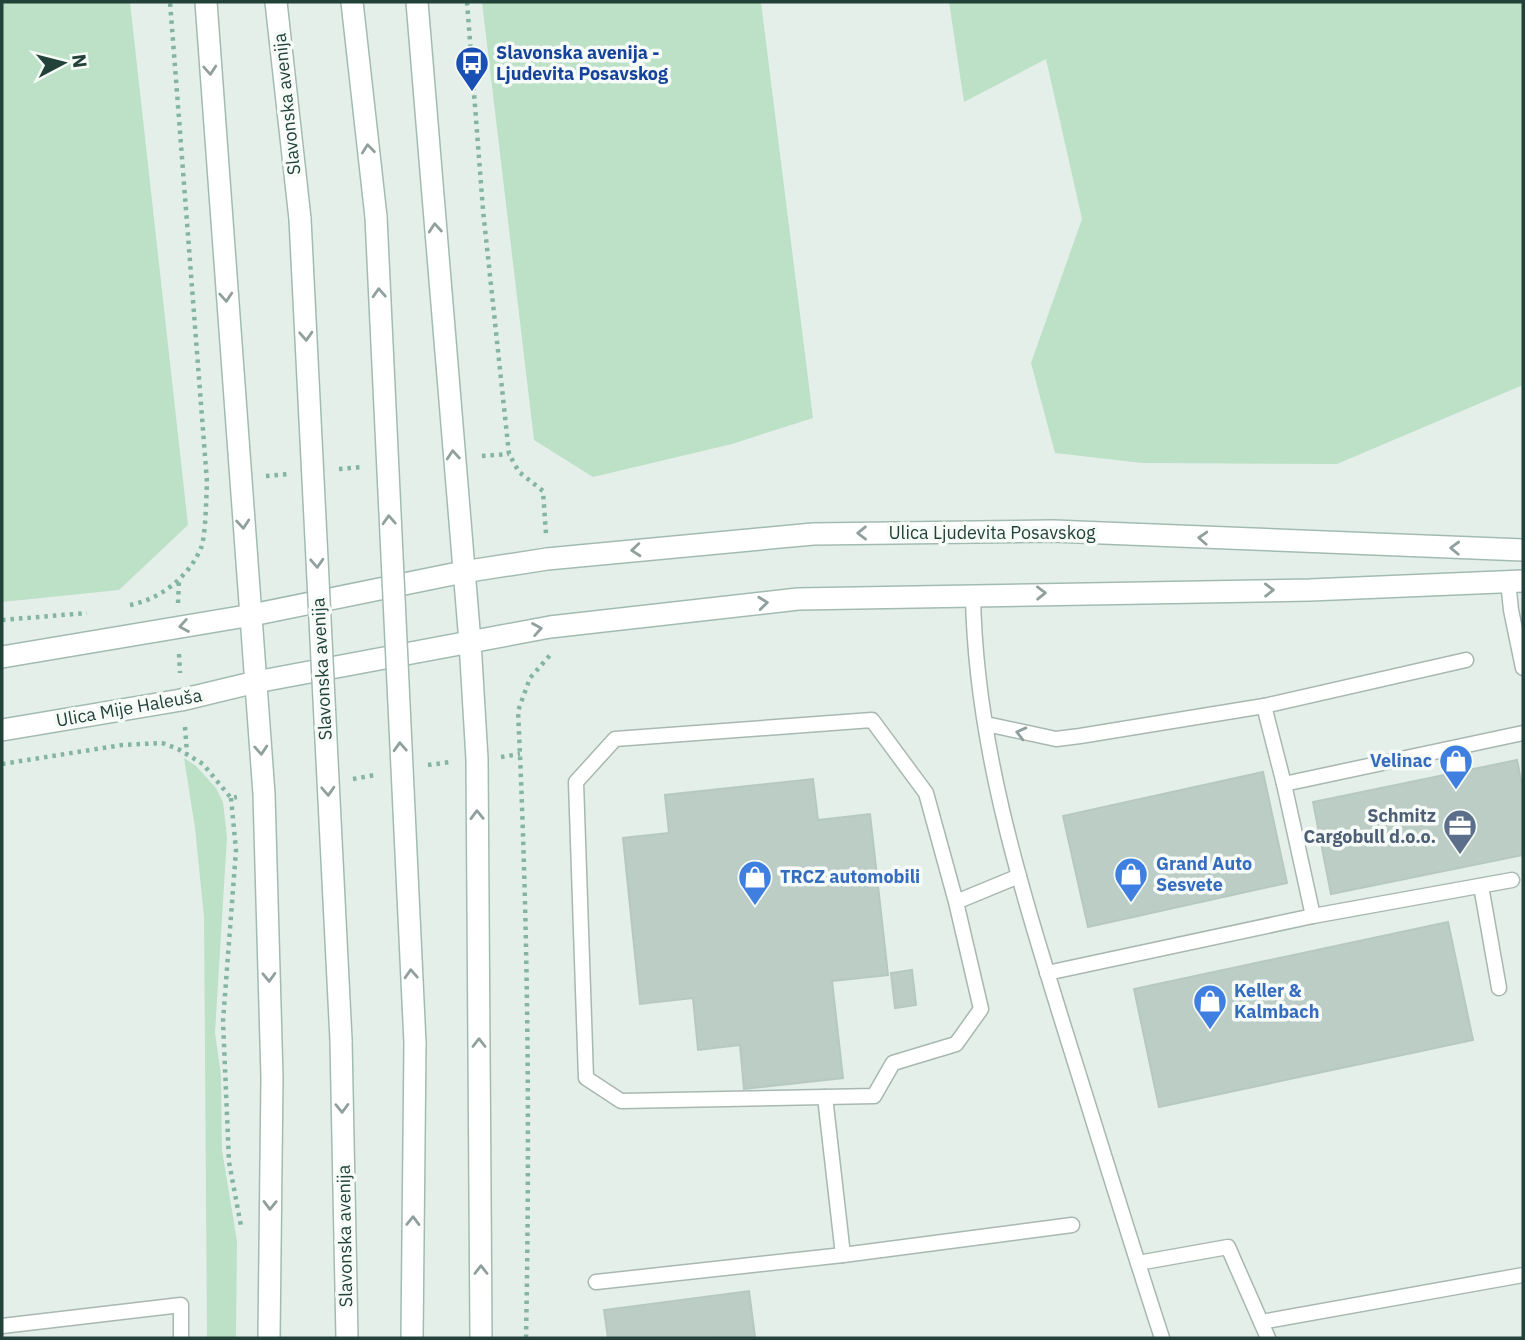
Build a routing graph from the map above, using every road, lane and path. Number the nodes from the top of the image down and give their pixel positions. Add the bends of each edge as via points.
1 (170, 2) edge
2 (206, 2) edge
3 (276, 2) edge
4 (352, 2) edge
5 (417, 2) edge
6 (467, 2) edge
7 (509, 454) junction
8 (485, 456) dead end
9 (372, 466) dead end
10 (332, 470) dead end
11 (292, 474) dead end
12 (266, 476) dead end
13 (214, 481) dead end
14 (207, 482) junction
15 (544, 502) dead end
16 (1523, 550) edge
17 (463, 572) junction
18 (179, 580) junction
19 (1516, 581) edge
20 (973, 594) junction
21 (178, 598) dead end
22 (126, 606) dead end
23 (90, 612) dead end
24 (251, 615) junction
25 (2, 620) edge
26 (470, 642) junction
27 (551, 646) dead end
28 (2, 657) edge
29 (1466, 660) dead end
30 (1523, 668) edge
31 (256, 682) junction
32 (1264, 706) junction
33 (986, 724) junction
34 (2, 730) edge
35 (1523, 733) edge
36 (186, 740) dead end
37 (187, 754) junction
38 (520, 754) junction
39 (506, 756) dead end
40 (449, 762) dead end
41 (2, 764) edge
42 (422, 766) dead end
43 (381, 774) dead end
44 (341, 780) dead end
45 (1284, 783) junction
46 (242, 797) dead end
47 (232, 798) junction
48 (1018, 876) junction
49 (1512, 880) dead end
50 (1481, 886) junction
51 (956, 902) junction
52 (1313, 916) junction
53 (1047, 973) junction
54 (1499, 988) dead end
55 (825, 1097) junction
56 (1072, 1225) dead end
57 (242, 1228) dead end
58 (843, 1255) junction
59 (1138, 1263) junction
60 (1523, 1275) edge
61 (596, 1282) dead end
62 (1261, 1322) junction
63 (2, 1326) edge
64 (181, 1338) edge
65 (268, 1338) edge
66 (347, 1338) edge
67 (412, 1338) edge
68 (481, 1338) edge
69 (526, 1338) edge
70 (1163, 1338) edge
71 (1268, 1338) edge

1 - 14 path
2 -> 24 main road
3 -> 66 main road, Slavonska avenija, bridge via 300,219 341,1040
67 -> 4 main road, bridge via 415,1042 376,217
17 -> 5 main road
6 - 7 path
7 - 8 path
7 - 15 path via 519,472 544,491
9 - 10 path
11 - 12 path
13 - 14 path
14 - 18 path via 201,547
16 -> 17 main road, Ulica Ljudevita Posavskog via 1053,531 813,534 547,559
17 - 24 main road, Ulica Ljudevita Posavskog
17 - 26 main road
18 - 21 path
18 - 22 path via 149,601
20 -> 19 main road via 1310,590
19 - 30 lane via 1511,610
26 -> 20 main road via 550,627 798,599
20 - 33 lane
23 - 25 path
24 -> 28 main road
24 - 31 main road
26 - 31 main road, Ulica Mije Haleuša
68 -> 26 main road via 477,759
27 - 38 path via 551,656 530,678 518,711
29 - 32 lane
31 - 34 main road, Ulica Mije Haleuša via 181,700
31 -> 65 main road via 272,1077
32 -> 33 lane via 1056,739
32 - 45 lane
33 - 48 lane via 990,764
35 - 45 lane
36 - 37 path
37 - 41 path via 162,743 146,743
37 - 47 path via 203,764
38 - 39 path
38 - 69 path
40 - 42 path
43 - 44 path
45 - 52 lane
46 - 47 path
47 - 57 path via 236,850 223,1021 229,1162
48 - 51 lane
48 - 53 lane
49 - 50 lane
50 - 52 lane
50 - 54 lane
51 - 55 lane via 981,1009 956,1044 893,1063 874,1096
51 - 55 lane via 926,793 872,720 615,739 576,782 586,1078 621,1101
52 - 53 lane
53 - 59 lane
55 - 58 lane
56 - 58 lane
58 - 61 lane
59 - 62 lane via 1228,1247
59 - 70 lane
60 - 62 lane
62 - 71 lane
63 - 64 lane via 181,1305

